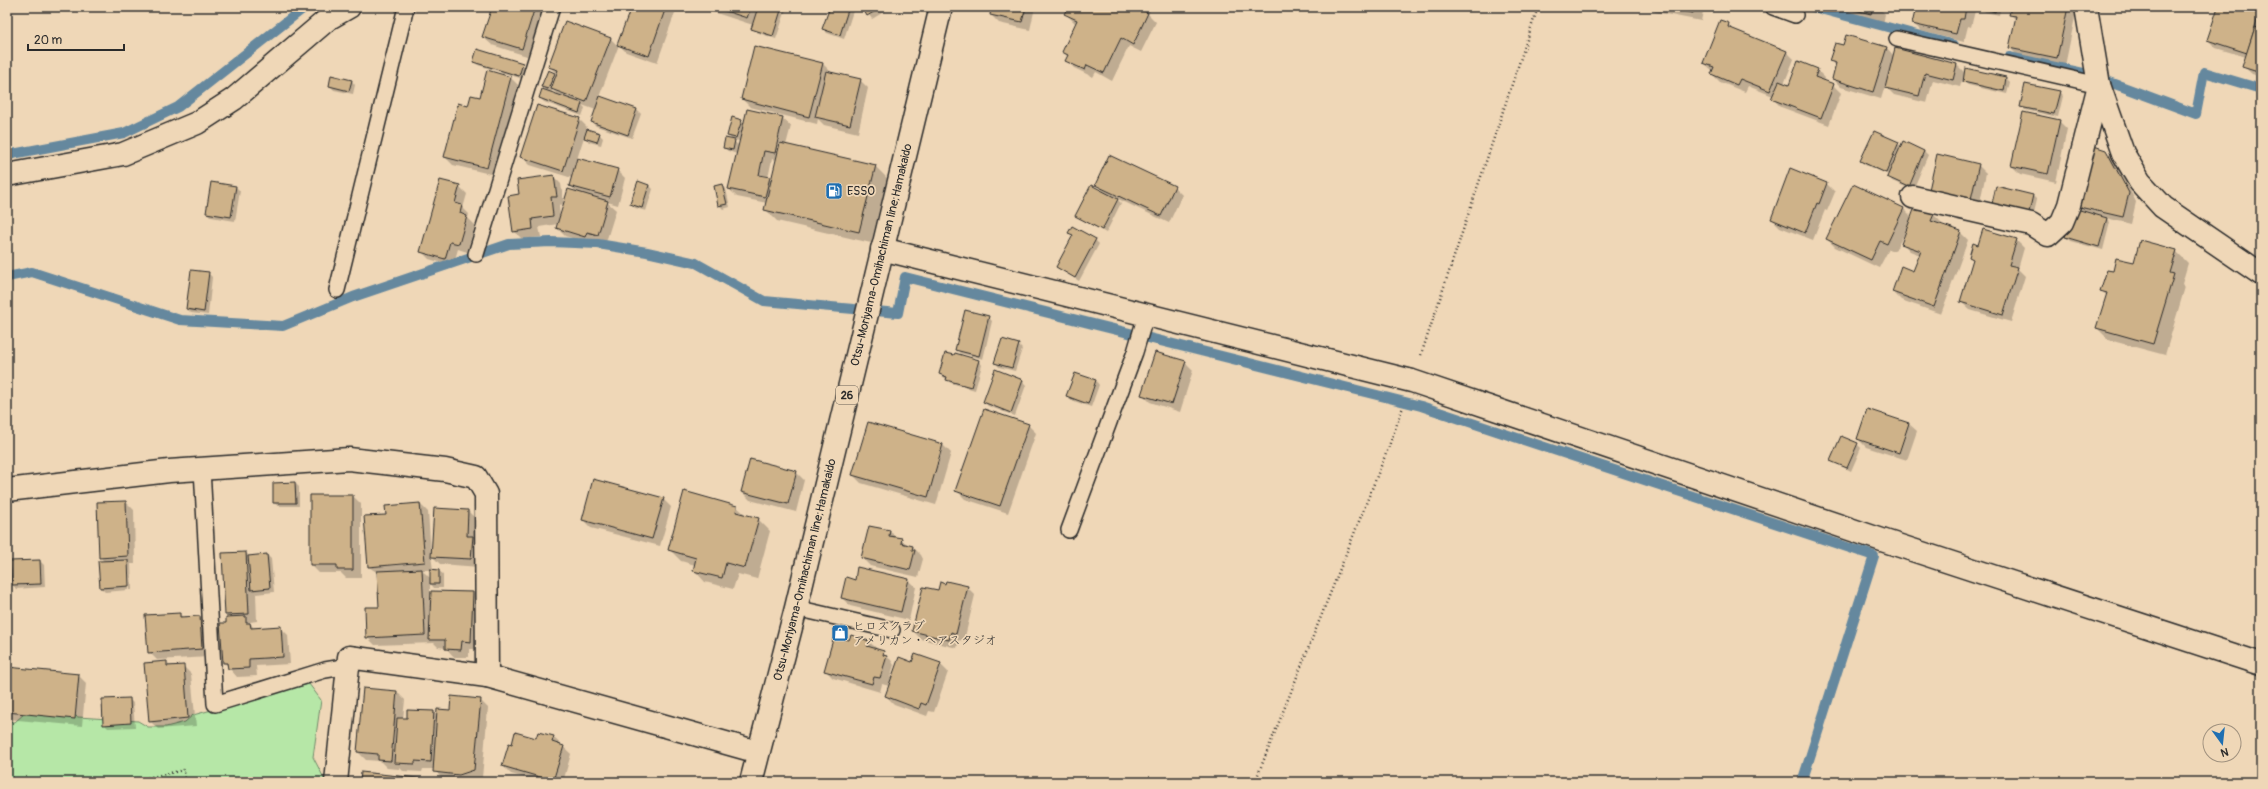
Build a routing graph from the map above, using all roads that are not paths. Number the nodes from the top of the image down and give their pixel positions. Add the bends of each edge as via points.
1 (349, 7) edge
2 (406, 7) edge
3 (552, 7) edge
4 (941, 7) edge
5 (1773, 7) edge
6 (2086, 7) edge
7 (1795, 15) dead end
8 (1897, 39) dead end
9 (2099, 86) junction
10 (7, 175) edge
11 (1913, 197) dead end
12 (882, 249) junction
13 (476, 254) dead end
14 (2261, 274) edge
15 (338, 290) dead end
16 (1146, 315) junction
17 (202, 469) junction
18 (7, 490) edge
19 (1070, 530) dead end
20 (796, 608) junction
21 (892, 630) dead end
22 (2261, 664) edge
23 (349, 666) junction
24 (487, 676) junction
25 (758, 752) junction
26 (336, 782) edge
27 (751, 782) edge

1 - 10 street via 328,20 234,99 197,123 123,154
2 - 15 lane
3 - 13 lane
4 - 12 street, Otsu-Moriyama-Omihachiman line;Hamakaido / 26
5 - 7 lane
6 - 9 street
8 - 9 lane
9 - 11 street via 2069,205 2062,222 2048,235 2032,224
9 - 14 street via 2123,153 2140,182 2163,207
12 - 16 street
12 - 20 street, Otsu-Moriyama-Omihachiman line;Hamakaido / 26
16 - 19 lane
16 - 22 street via 1412,381 1885,541
17 - 18 street
17 - 23 lane via 215,704 325,670
17 - 24 street via 349,459 445,470 476,477 486,494
20 - 21 lane
20 - 25 street, Otsu-Moriyama-Omihachiman line;Hamakaido / 26
23 - 24 street via 349,657
23 - 26 street
24 - 25 street
25 - 27 street, Otsu-Moriyama-Omihachiman line;Hamakaido / 26

